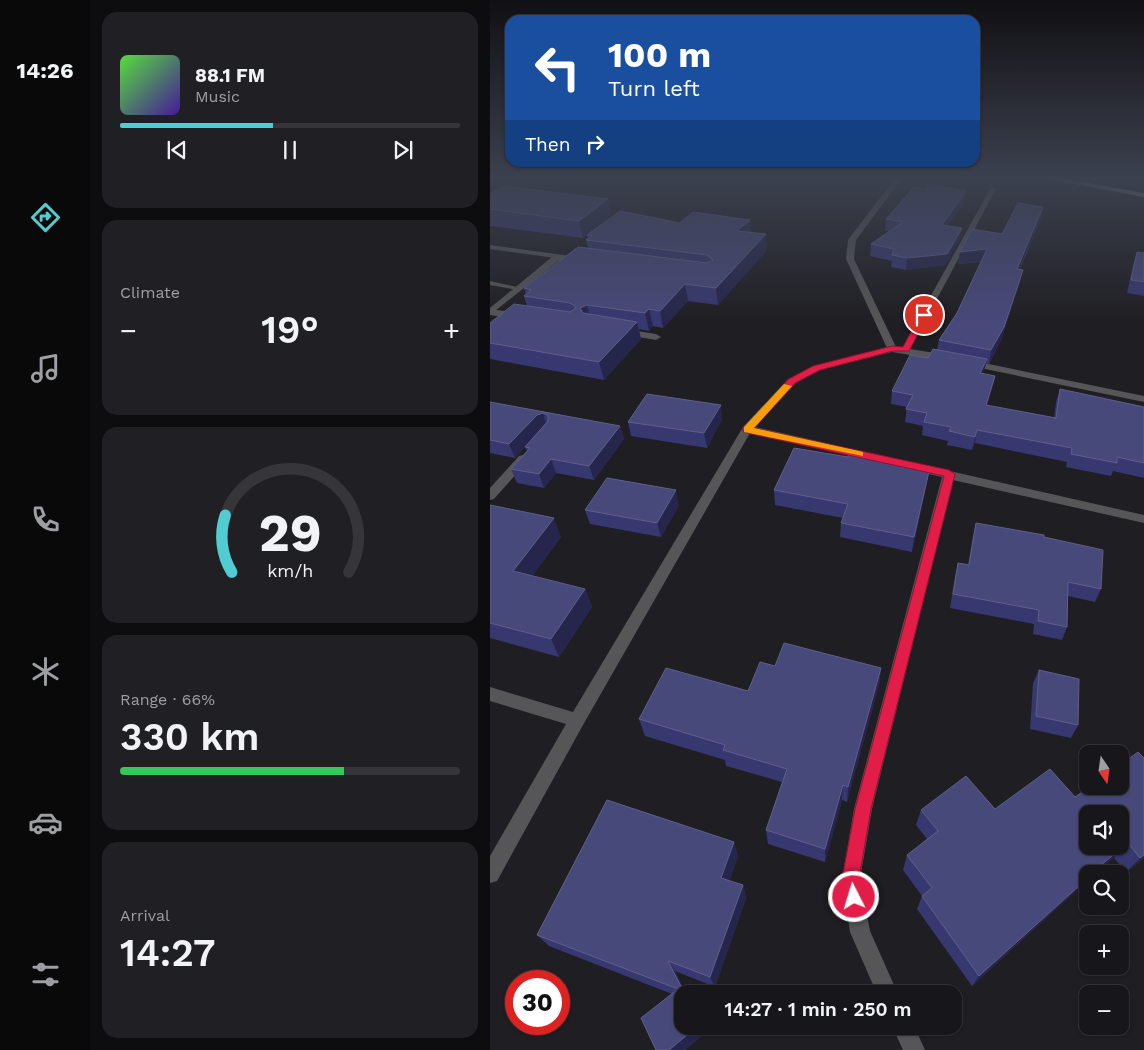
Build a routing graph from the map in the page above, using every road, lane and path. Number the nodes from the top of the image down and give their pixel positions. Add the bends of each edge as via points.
1 (863, 226) edge
2 (973, 226) edge
3 (490, 247) edge
4 (563, 257) junction
5 (592, 260) edge
6 (490, 283) edge
7 (518, 288) junction
8 (490, 312) edge
9 (528, 318) edge
10 (610, 330) edge
11 (656, 337) dead end
12 (892, 349) junction
13 (906, 350) junction
14 (1144, 399) edge
15 (747, 430) junction
16 (528, 453) edge
17 (949, 474) junction
18 (490, 496) edge
19 (1144, 519) edge
20 (490, 694) edge
21 (577, 720) junction
22 (490, 874) edge
23 (884, 985) edge
24 (907, 1035) edge
25 (914, 1050) edge

1 - 12 street via 849,250 854,269
2 - 13 street
3 - 4 street
4 - 5 street
4 - 7 street via 554,259
6 - 7 street
7 - 8 street
8 - 9 street
10 - 11 street
12 - 13 street
12 - 15 street via 808,372 792,381
13 - 14 street
15 - 17 street
15 - 21 street
16 - 18 street
17 - 19 street
17 - 23 street via 863,809 851,879 860,932
20 - 21 street
21 - 22 street
24 - 25 street

